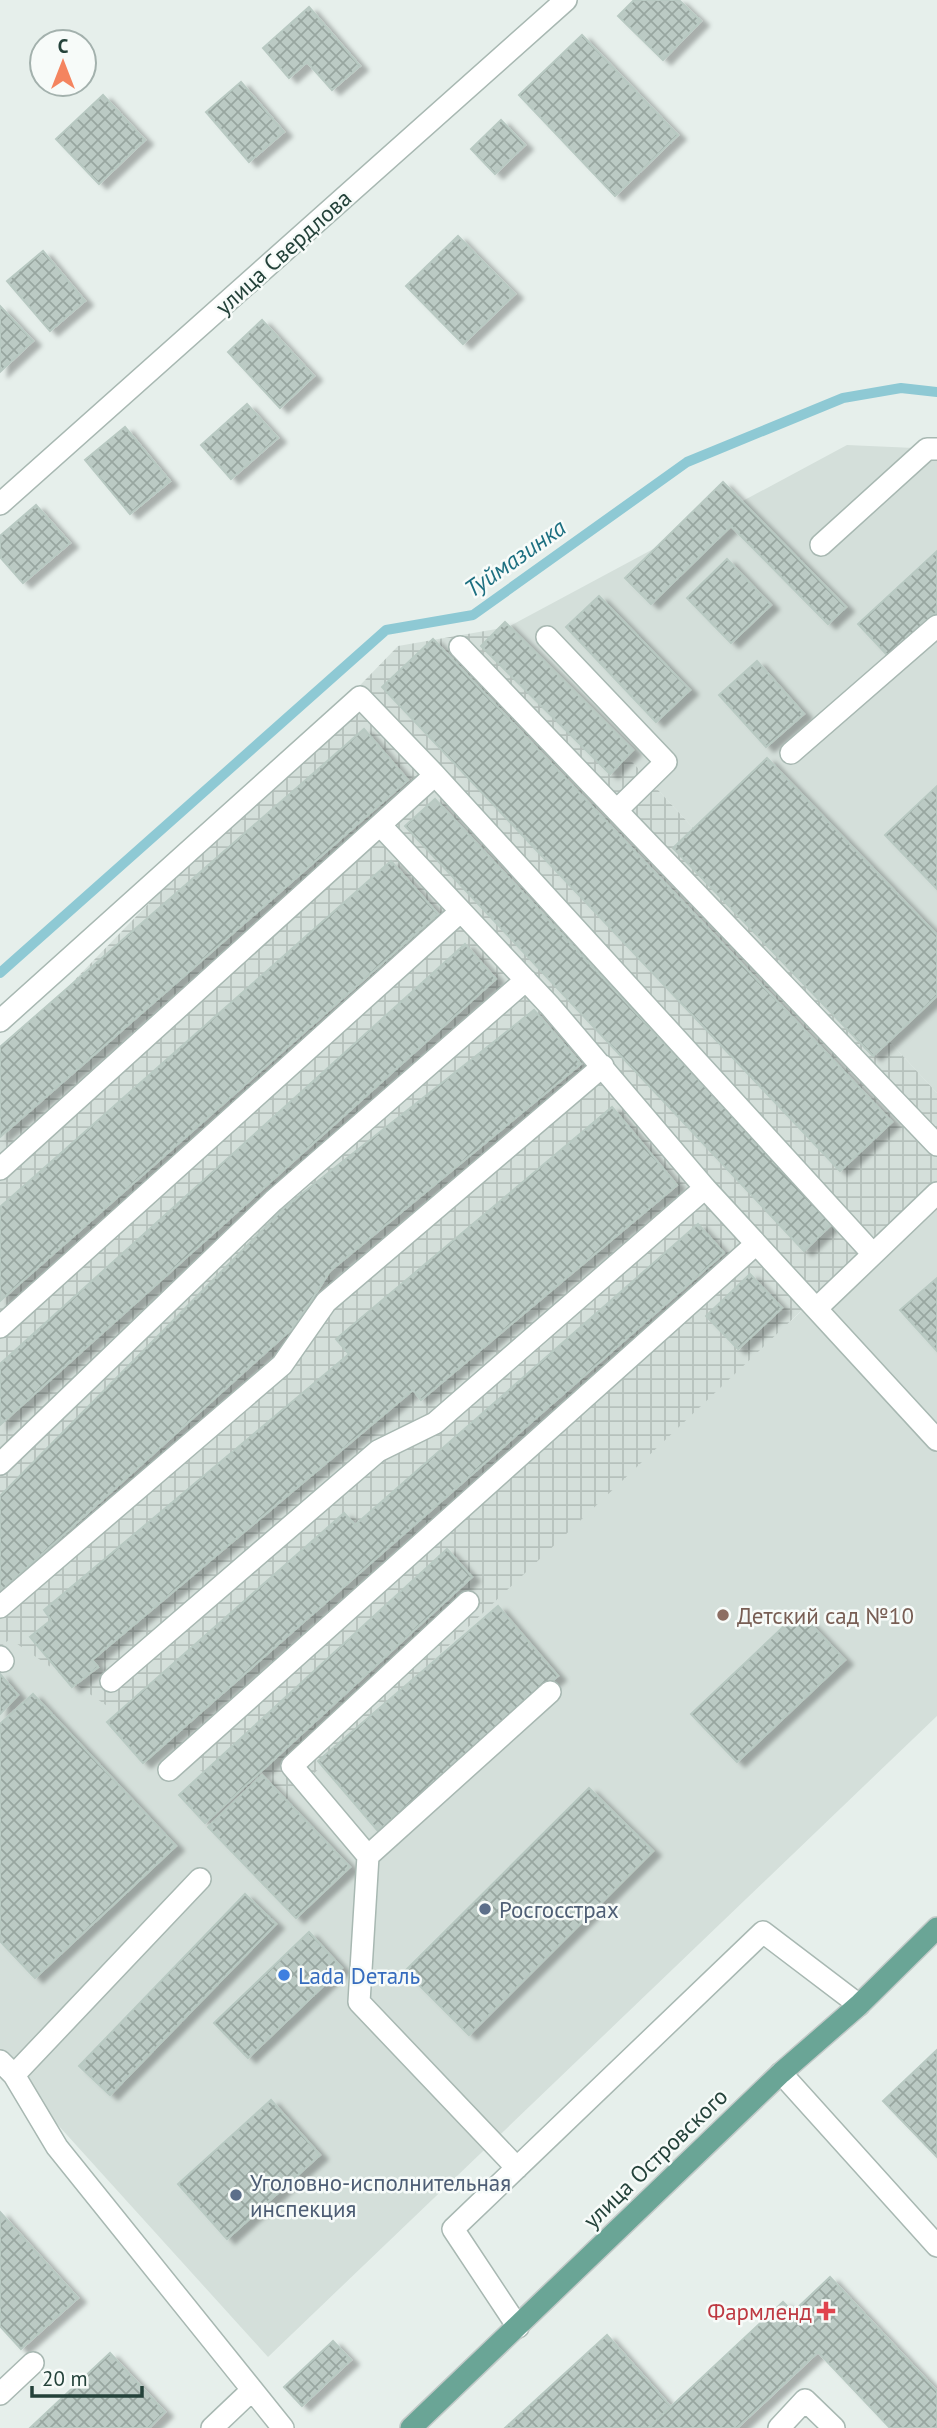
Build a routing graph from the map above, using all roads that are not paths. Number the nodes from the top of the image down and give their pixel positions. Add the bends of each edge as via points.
1 (566, 0) edge
2 (937, 450) edge
3 (0, 505) edge
4 (821, 545) dead end
5 (937, 626) edge
6 (547, 637) dead end
7 (460, 647) dead end
8 (791, 754) dead end
9 (435, 775) junction
10 (617, 810) junction
11 (381, 826) junction
12 (461, 911) junction
13 (526, 980) junction
14 (0, 1021) edge
15 (603, 1066) junction
16 (937, 1145) edge
17 (0, 1169) edge
18 (705, 1188) junction
19 (937, 1193) edge
20 (756, 1244) junction
21 (873, 1254) junction
22 (817, 1308) junction
23 (0, 1326) edge
24 (937, 1440) edge
25 (0, 1464) edge
26 (468, 1602) dead end
27 (0, 1607) edge
28 (111, 1681) dead end
29 (550, 1692) dead end
30 (169, 1770) dead end
31 (368, 1856) junction
32 (200, 1879) dead end
33 (937, 1928) edge
34 (859, 2005) junction
35 (7, 2068) edge
36 (781, 2073) junction
37 (517, 2168) junction
38 (937, 2246) edge
39 (518, 2327) junction
40 (33, 2363) dead end
41 (253, 2390) junction
42 (0, 2394) edge
43 (212, 2428) edge
44 (283, 2428) edge
45 (411, 2428) edge
46 (779, 2428) edge
47 (834, 2428) edge

1 - 3 street, улица Свердлова
2 - 4 street via 927,450
5 - 8 street
6 - 10 street via 666,762
7 - 10 street
9 - 11 street
9 - 14 street via 360,697
9 - 21 street
10 - 16 street
11 - 12 street
11 - 17 street
12 - 13 street
12 - 23 street
13 - 15 street
13 - 25 street via 273,1201
15 - 18 street
15 - 27 street via 326,1301 282,1365
18 - 20 street
18 - 28 street via 435,1423 379,1451
19 - 21 street
20 - 22 street
20 - 30 street
21 - 22 street
22 - 24 street
26 - 31 street via 292,1766
29 - 31 street
31 - 37 street via 359,2002
32 - 35 street
33 - 34 main road, улица Островского
34 - 36 main road, улица Островского
34 - 37 street via 763,1932
35 - 41 street via 57,2147
36 - 38 street
36 - 39 main road, улица Островского
37 - 39 street via 453,2229
39 - 45 main road, улица Островского
40 - 42 street
41 - 43 street
41 - 44 street
46 - 47 street via 805,2400

